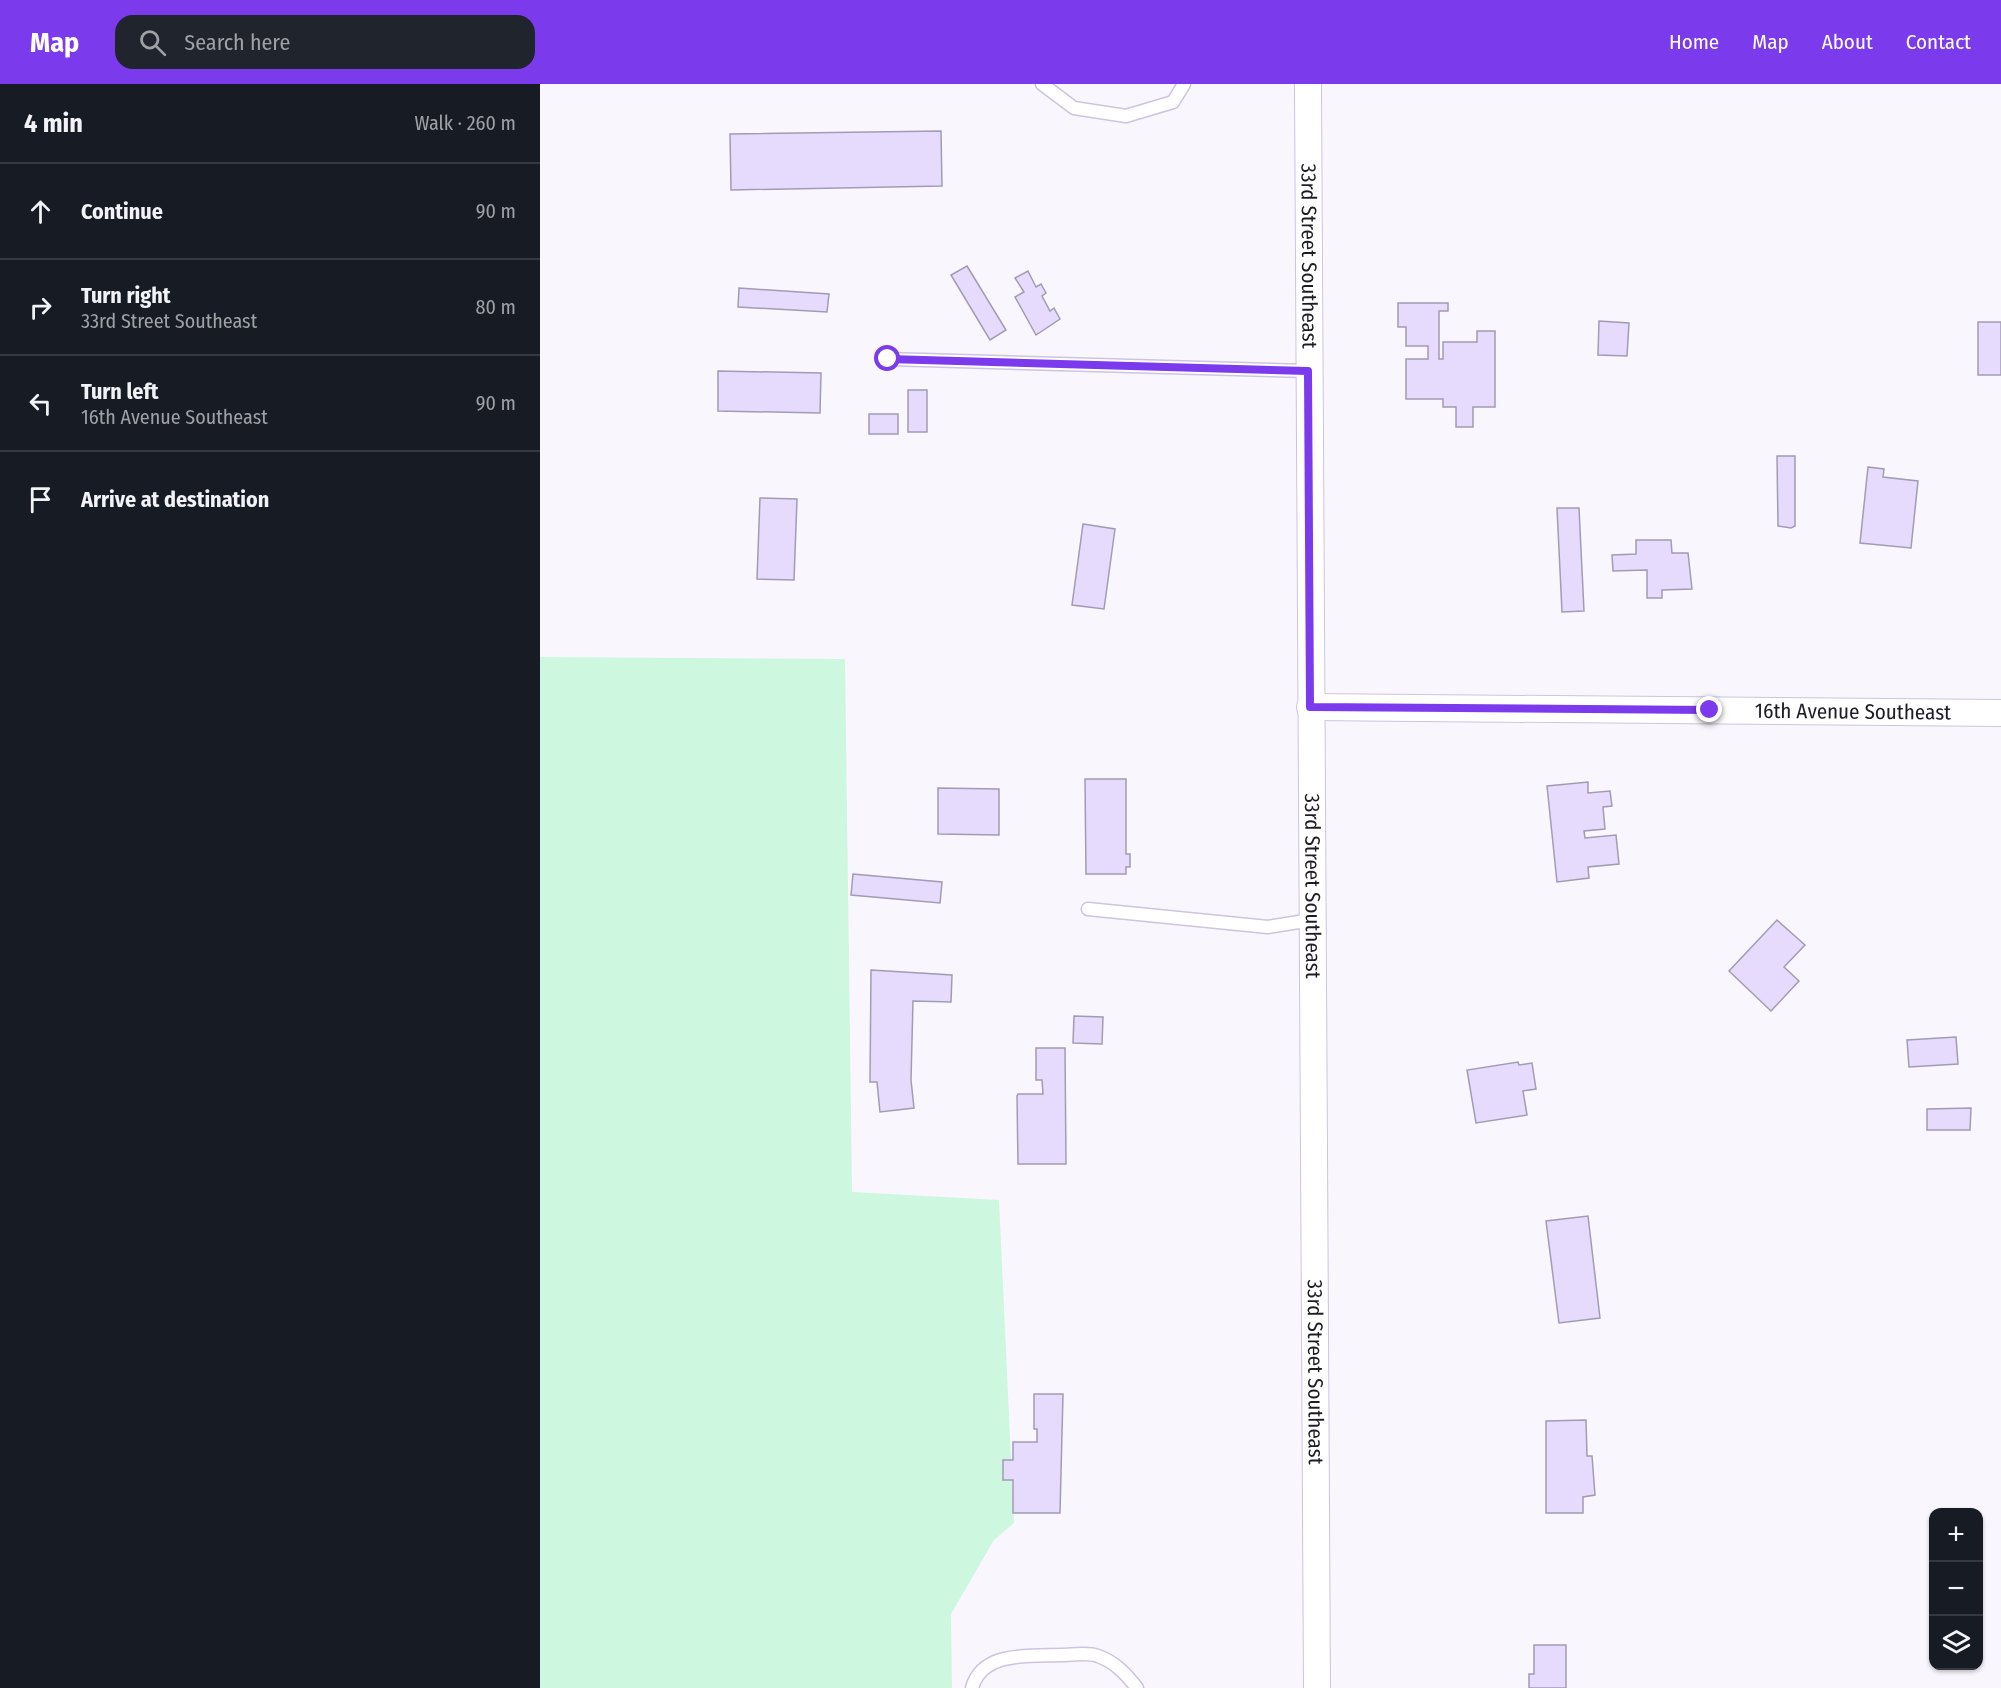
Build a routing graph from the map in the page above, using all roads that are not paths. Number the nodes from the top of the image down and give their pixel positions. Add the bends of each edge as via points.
1 (1042, 84) edge
2 (1184, 84) edge
3 (1308, 84) edge
4 (888, 359) dead end
5 (1308, 371) junction
6 (1310, 707) junction
7 (2001, 712) edge
8 (1088, 909) dead end
9 (1311, 920) junction
10 (972, 1688) edge
11 (1137, 1688) edge
12 (1317, 1688) edge

1 - 2 lane via 1074,108 1126,116 1173,102
3 - 5 street, 33rd Street Southeast
4 - 5 lane
5 - 6 street, 33rd Street Southeast
6 - 7 street, 16th Avenue Southeast
6 - 9 street, 33rd Street Southeast
8 - 9 lane via 1268,927
9 - 12 street, 33rd Street Southeast
10 - 11 lane via 976,1675 993,1662 1018,1656 1097,1655 1124,1670

